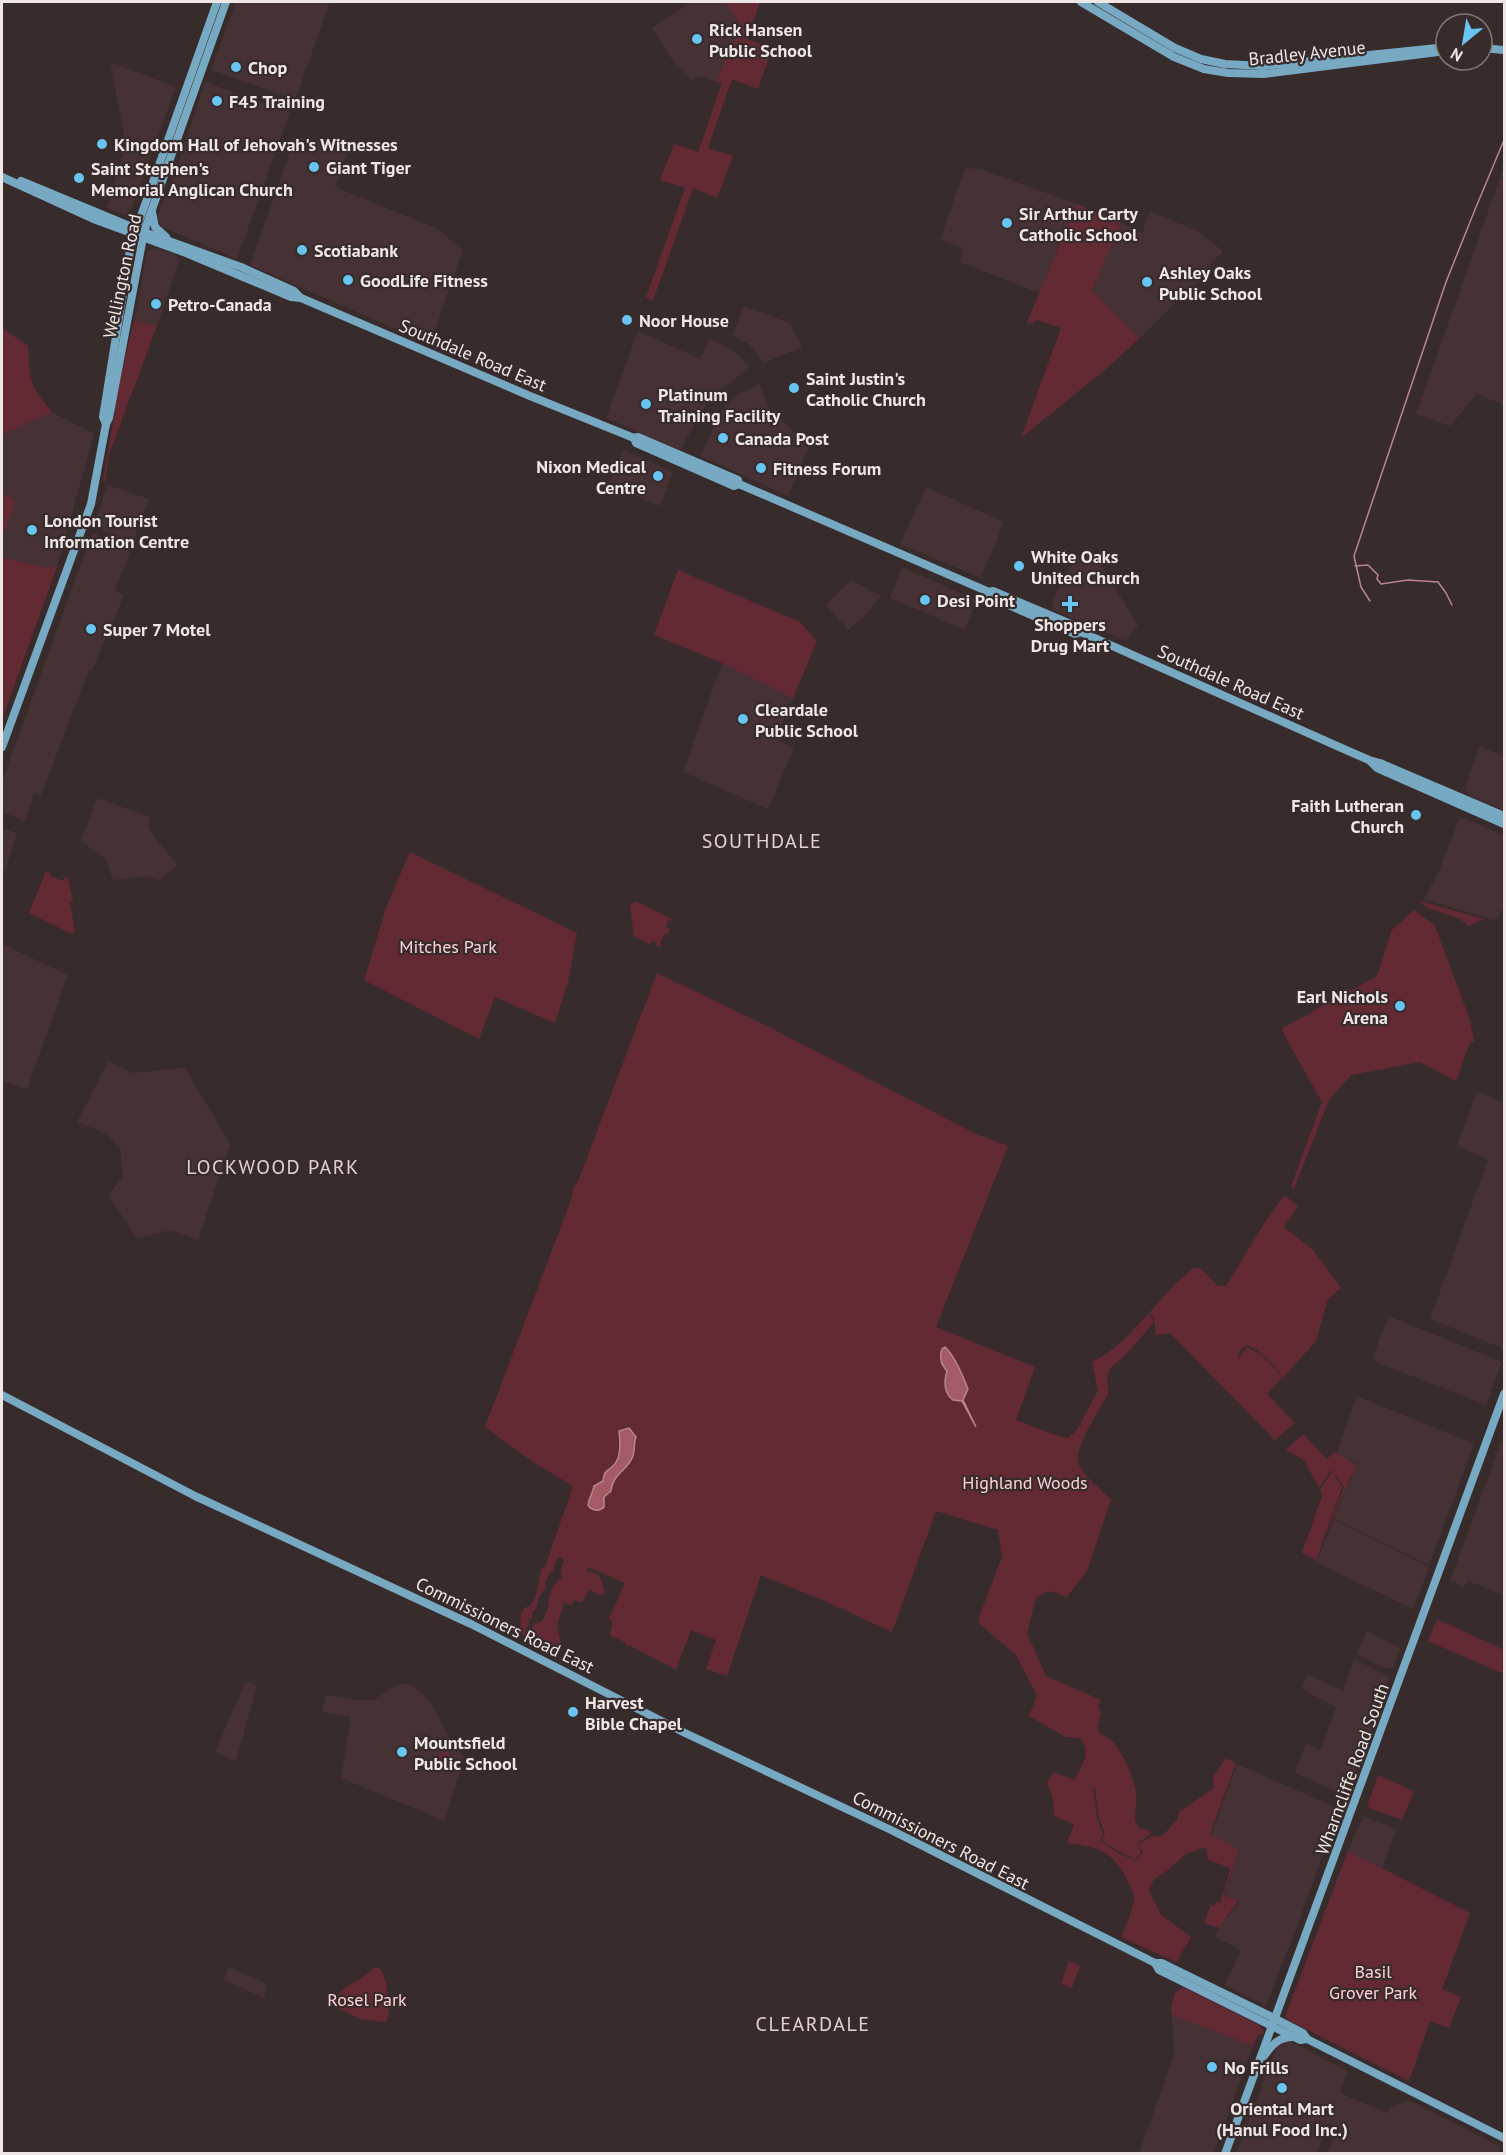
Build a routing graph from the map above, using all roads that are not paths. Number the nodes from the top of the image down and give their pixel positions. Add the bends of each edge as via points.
1 (217, 2) edge
2 (226, 2) edge
3 (1081, 2) edge
4 (1098, 2) edge
5 (1434, 50) edge
6 (1434, 51) edge
7 (184, 104) junction
8 (2, 175) edge
9 (151, 210) junction
10 (108, 225) junction
11 (139, 233) junction
12 (172, 241) junction
13 (161, 245) junction
14 (130, 254) junction
15 (140, 255) junction
16 (301, 298) junction
17 (105, 424) junction
18 (2, 747) edge
19 (1369, 760) junction
20 (1504, 816) edge
21 (1504, 824) edge
22 (1504, 1394) edge
23 (2, 1395) edge
24 (1274, 2023) junction
25 (1293, 2037) junction
26 (1307, 2039) junction
27 (1260, 2062) junction
28 (1504, 2138) edge
29 (1225, 2154) edge

1 - 7 main road, Wellington Road
2 - 7 main road, Wellington Road
3 - 6 main road, Bradley Avenue via 1174,57 1228,73 1264,74
4 - 5 main road, Bradley Avenue via 1175,48 1225,64 1263,66
7 - 9 main road, Wellington Road
7 - 11 main road, Wellington Road
8 - 10 main road, Southdale Road East
8 - 11 main road, Southdale Road East
9 - 11 main road, Wellington Road
9 - 12 main road via 155,227
10 - 11 main road, Southdale Road East
10 - 14 main road via 124,238
11 - 12 main road, Southdale Road East
11 - 13 main road, Southdale Road East
11 - 14 main road, Wellington Road
11 - 15 main road, Wellington Road
12 - 16 main road, Southdale Road East via 278,283
13 - 15 main road
13 - 16 main road, Southdale Road East
14 - 17 main road, Wellington Road
15 - 17 main road, Wellington Road
16 - 19 main road, Southdale Road East via 727,475 739,484 1078,627 1081,632
17 - 18 main road, Wellington Road via 91,504
19 - 20 main road, Southdale Road East
19 - 21 main road, Southdale Road East via 1377,768
22 - 24 main road, Wharncliffe Road South
23 - 24 main road, Commissioners Road East via 195,1496 471,1624 685,1733 891,1830 1155,1963 1162,1963
24 - 25 main road
24 - 26 main road via 1303,2033
24 - 27 main road, Wharncliffe Road South
25 - 26 main road
25 - 27 main road via 1276,2042
26 - 28 main road
27 - 29 main road, Wharncliffe Road South

